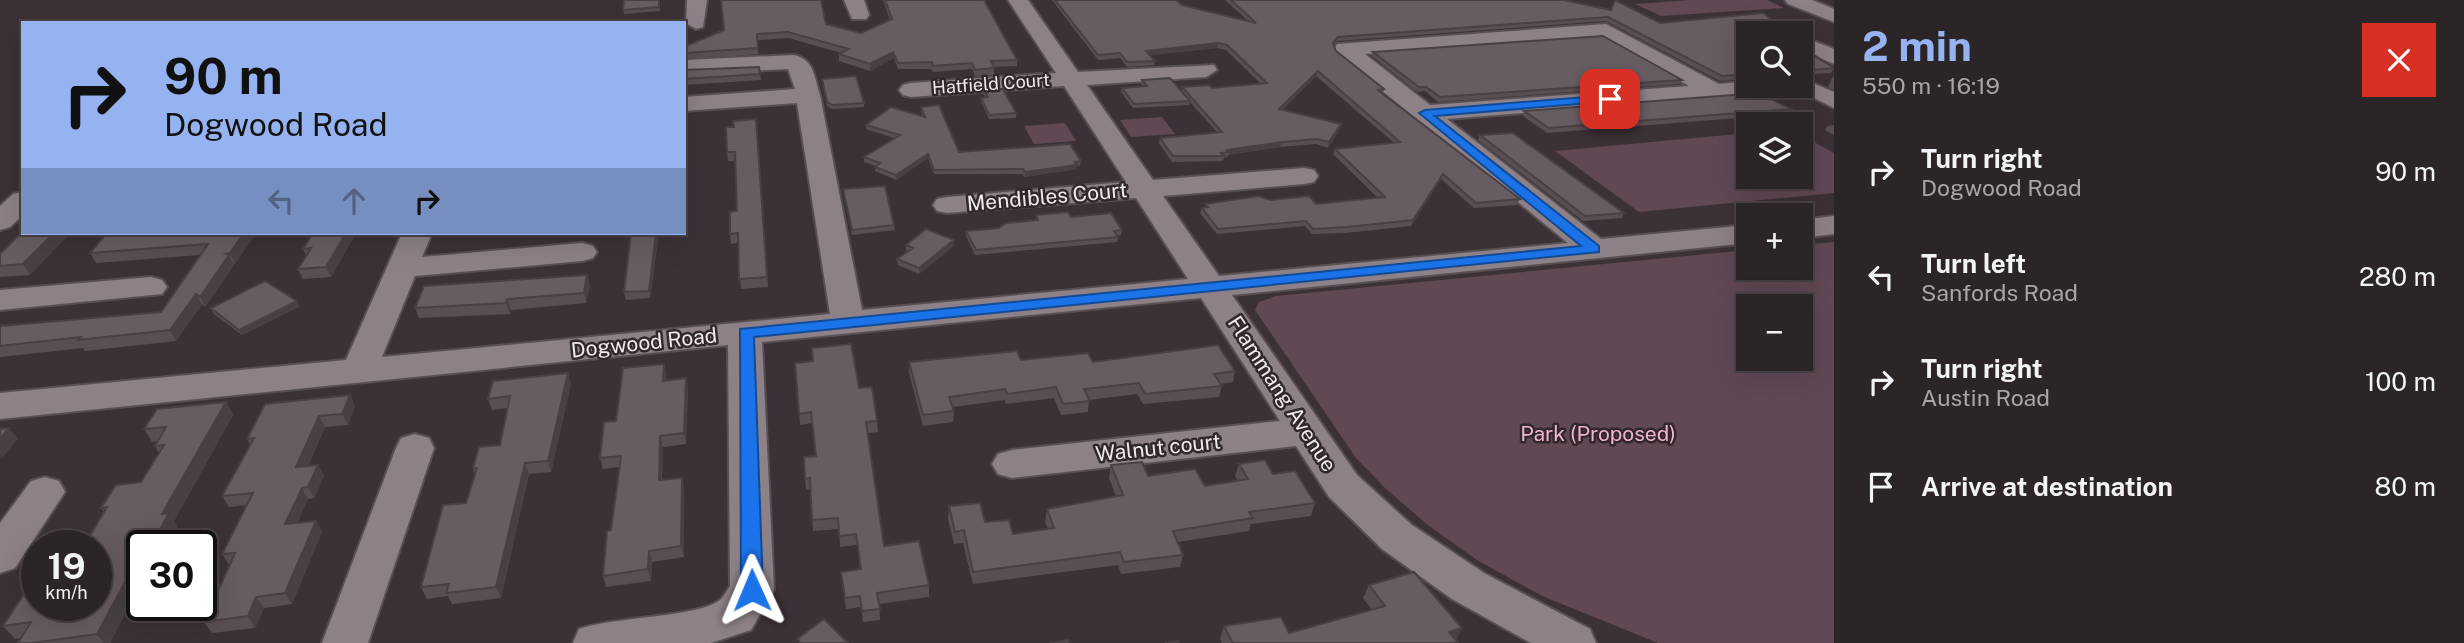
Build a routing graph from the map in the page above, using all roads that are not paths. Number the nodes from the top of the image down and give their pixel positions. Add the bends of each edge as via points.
1 (697, 0) edge
2 (1018, 0) edge
3 (1804, 0) edge
4 (1834, 16) edge
5 (696, 23) dead end
6 (1813, 47) edge
7 (1834, 57) edge
8 (686, 67) edge
9 (1206, 70) dead end
10 (1072, 79) junction
11 (1834, 82) edge
12 (1813, 83) edge
13 (1736, 89) edge
14 (911, 90) dead end
15 (1813, 90) edge
16 (1716, 91) junction
17 (808, 95) junction
18 (1834, 101) edge
19 (686, 104) edge
20 (1425, 113) junction
21 (1304, 176) dead end
22 (1146, 189) junction
23 (21, 202) edge
24 (947, 205) dead end
25 (0, 221) edge
26 (1834, 225) edge
27 (1813, 228) edge
28 (416, 235) edge
29 (1736, 235) edge
30 (1594, 249) junction
31 (582, 252) dead end
32 (402, 268) junction
33 (1212, 286) junction
34 (151, 288) dead end
35 (0, 300) edge
36 (848, 323) junction
37 (745, 333) junction
38 (359, 371) junction
39 (0, 406) edge
40 (1304, 432) junction
41 (415, 448) dead end
42 (1012, 464) dead end
43 (45, 492) dead end
44 (0, 556) edge
45 (1564, 641) edge
46 (345, 643) edge
47 (596, 643) edge

1 - 5 street
2 - 10 street, Flammang Avenue
3 - 4 street
6 - 7 street
8 - 17 street via 794,62 803,71
9 - 10 street, Hatfield Court
10 - 14 street, Hatfield Court
10 - 22 street, Flammang Avenue
11 - 12 street
13 - 16 street
15 - 18 street
16 - 20 street
16 - 20 street via 1606,30 1345,49
17 - 19 street
17 - 36 street
20 - 30 street
21 - 22 street, Mendibles Court
22 - 24 street, Mendibles Court
22 - 33 street, Flammang Avenue
23 - 25 street
26 - 27 street
28 - 32 street
29 - 30 street, Dogwood Road
30 - 33 street, Dogwood Road
31 - 32 street
32 - 38 street
33 - 36 street, Dogwood Road
33 - 40 street, Flammang Avenue
34 - 35 street
36 - 37 street, Dogwood Road
37 - 38 street, Dogwood Road
37 - 47 street via 752,590 735,616 682,632
38 - 39 street, Dogwood Road
40 - 42 street, Walnut court
40 - 45 street, Flammang Avenue via 1343,486 1397,537 1468,586
41 - 46 street
43 - 44 street

